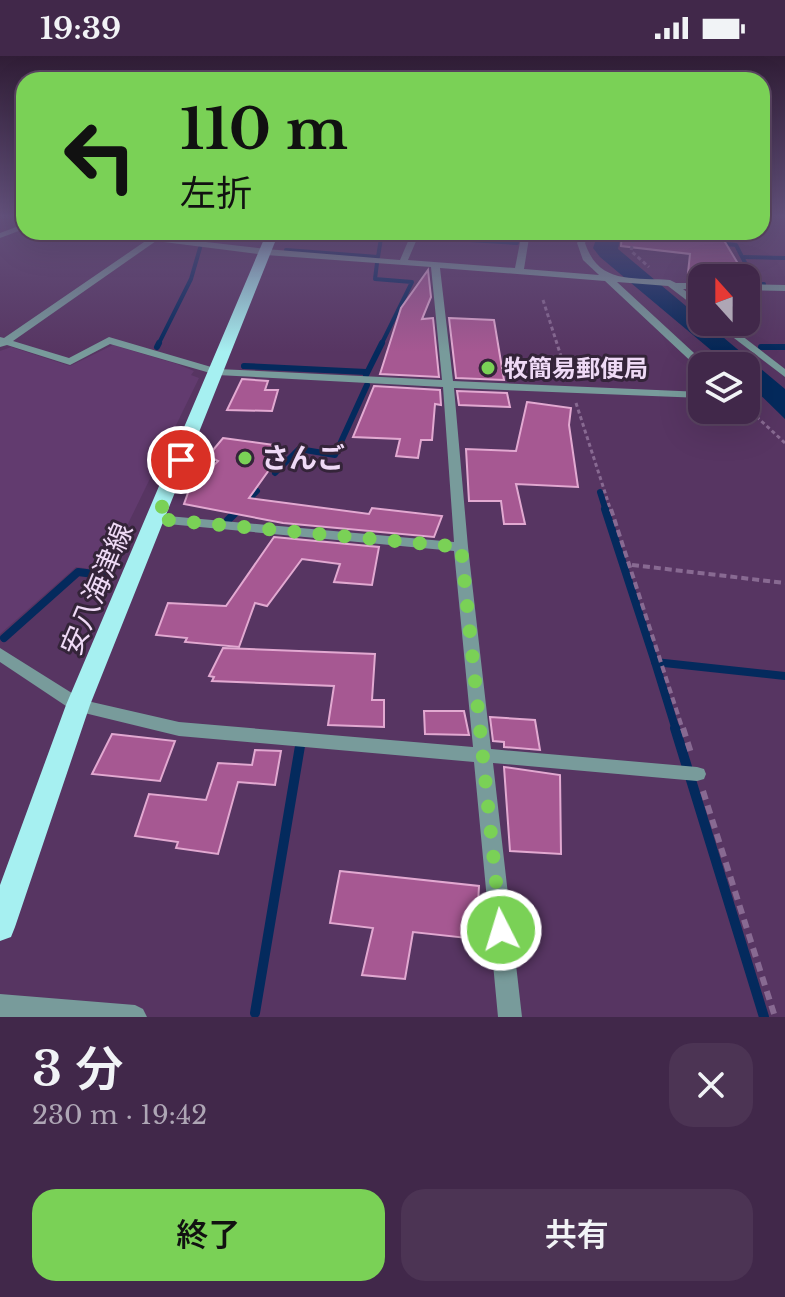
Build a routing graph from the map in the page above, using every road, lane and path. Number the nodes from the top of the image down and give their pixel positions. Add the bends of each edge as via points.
1 (121, 262) edge
2 (262, 262) edge
3 (396, 262) edge
4 (521, 262) edge
5 (593, 262) edge
6 (643, 262) edge
7 (403, 263) joint
8 (435, 266) junction
9 (519, 273) junction
10 (610, 279) junction
11 (668, 284) junction
12 (688, 285) edge
13 (760, 287) edge
14 (785, 288) edge
15 (688, 299) edge
16 (543, 300) dead end
17 (736, 336) edge
18 (2, 343) edge
19 (688, 353) edge
20 (217, 372) junction
21 (785, 374) edge
22 (448, 384) junction
23 (572, 388) junction
24 (688, 394) edge
25 (760, 420) edge
26 (785, 443) edge
27 (157, 519) junction
28 (461, 547) junction
29 (631, 565) junction
30 (785, 583) edge
31 (0, 654) edge
32 (78, 705) junction
33 (485, 755) junction
34 (697, 774) junction
35 (0, 927) edge
36 (0, 1006) edge
37 (135, 1017) edge
38 (510, 1017) edge
39 (775, 1017) edge

1 - 18 street
2 - 20 main road, 安八海津線
3 - 7 street
4 - 9 street
5 - 10 street
6 - 11 path
7 - 8 street
8 - 9 street
8 - 22 street
9 - 10 street
10 - 11 street
10 - 19 street
11 - 12 street
11 - 15 street
13 - 14 street
16 - 23 path
17 - 21 street
18 - 20 street via 70,362 109,340
20 - 22 street
20 - 27 main road, 安八海津線
22 - 23 street
22 - 28 street
23 - 24 street
23 - 29 path
25 - 26 path
27 - 28 street
27 - 32 main road, 安八海津線
28 - 33 street
29 - 30 path
29 - 34 path
31 - 32 street
32 - 33 street via 179,729
32 - 35 main road, 安八海津線
33 - 34 street
33 - 38 street
34 - 39 path
36 - 37 street

